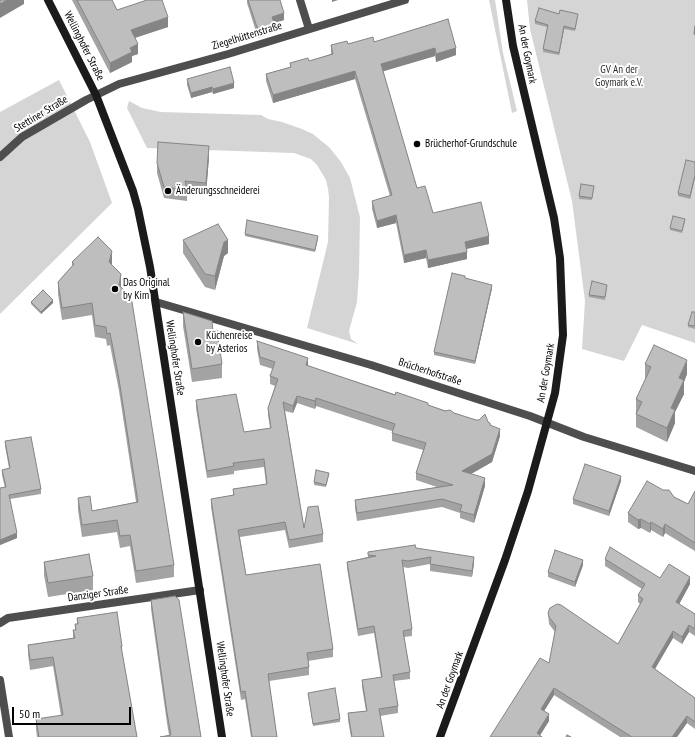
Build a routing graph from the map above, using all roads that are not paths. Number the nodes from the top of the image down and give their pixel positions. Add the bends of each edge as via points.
1 (48, 0) edge
2 (300, 0) edge
3 (405, 0) edge
4 (506, 0) edge
5 (309, 29) junction
6 (96, 95) junction
7 (0, 157) edge
8 (156, 302) junction
9 (548, 423) junction
10 (695, 471) edge
11 (200, 590) junction
12 (0, 623) edge
13 (0, 680) edge
14 (9, 737) edge
15 (222, 737) edge
16 (440, 737) edge

1 - 6 street, Wellinghofer Straße
2 - 5 street
3 - 5 street, Ziegelhüttenstraße
4 - 9 street, An der Goymark via 513,46 554,218 560,258 563,335 556,388
5 - 6 street, Ziegelhüttenstraße via 119,84
6 - 7 street, Stettiner Straße via 22,137
6 - 8 street, Wellinghofer Straße via 133,191
8 - 9 street, Brücherhofstraße via 371,365
8 - 11 street, Wellinghofer Straße
9 - 10 street, Brücherhofstraße via 589,439
9 - 16 street, An der Goymark via 505,560
11 - 12 street, Danziger Straße via 8,618
11 - 15 street, Wellinghofer Straße
13 - 14 street

